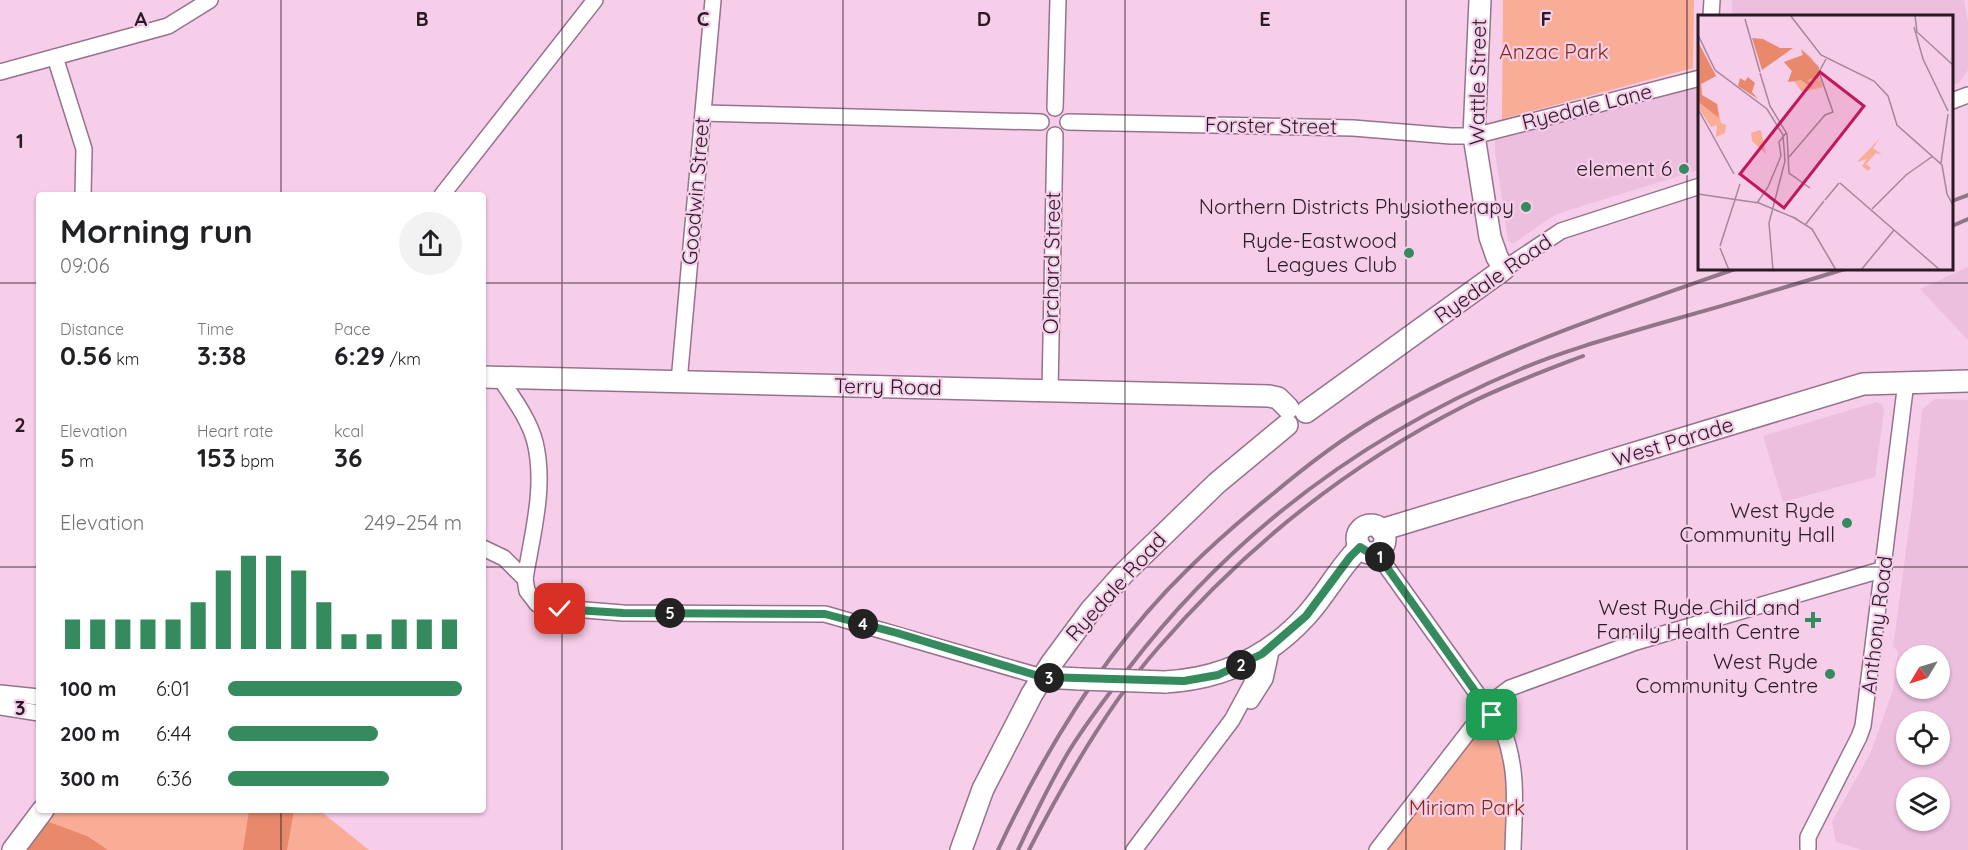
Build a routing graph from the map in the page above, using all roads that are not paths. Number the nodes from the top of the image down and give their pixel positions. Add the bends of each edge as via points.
1 (210, 0) edge
2 (595, 0) edge
3 (713, 0) edge
4 (1058, 0) edge
5 (1480, 0) edge
6 (1712, 0) edge
7 (185, 6) edge
8 (1711, 15) edge
9 (55, 57) junction
10 (0, 72) edge
11 (1698, 79) edge
12 (1968, 95) edge
13 (1953, 101) edge
14 (1055, 108) junction
15 (703, 113) junction
16 (1041, 122) junction
17 (1068, 122) junction
18 (1055, 135) junction
19 (1474, 136) junction
20 (1698, 187) edge
21 (83, 192) edge
22 (444, 192) edge
23 (1504, 268) junction
24 (491, 377) edge
25 (1968, 381) edge
26 (679, 382) junction
27 (1906, 382) junction
28 (1050, 391) junction
29 (1294, 415) junction
30 (486, 549) edge
31 (1368, 549) junction
32 (1884, 569) junction
33 (525, 579) junction
34 (1066, 644) junction
35 (1261, 654) junction
36 (1042, 677) junction
37 (1080, 679) junction
38 (0, 693) edge
39 (36, 697) edge
40 (0, 707) edge
41 (1485, 707) junction
42 (36, 713) edge
43 (1232, 720) junction
44 (41, 813) edge
45 (1807, 849) edge
46 (13, 850) edge
47 (961, 850) edge
48 (1134, 850) edge
49 (1377, 850) edge
50 (1513, 850) edge

1 - 7 street
2 - 22 street
3 - 15 street, Goodwin Street
4 - 14 street
5 - 19 street, Wattle Street
6 - 8 street
7 - 9 street via 168,26
9 - 10 street
9 - 21 street via 84,149
11 - 19 street, Ryedale Lane
12 - 13 street
14 - 16 street via 1046,112
14 - 17 street via 1065,114
15 - 16 street
15 - 26 street, Goodwin Street
16 - 18 street via 1045,131
17 - 18 street via 1065,131
17 - 19 street, Forster Street via 1353,128
18 - 28 street, Orchard Street
19 - 23 street, Wattle Street via 1490,237
20 - 23 street, Ryedale Road via 1561,231
23 - 29 street, Ryedale Road
24 - 26 street, Terry Road
24 - 33 street via 522,411 535,442 540,489
25 - 27 street, West Parade
26 - 28 street, Terry Road
27 - 31 street, West Parade via 1863,384 1381,530 1370,525 1361,529 1357,538
27 - 32 street, Anthony Road
28 - 29 street, Terry Road via 1269,396 1278,398
29 - 34 street, Ryedale Road via 1156,541 1097,603
30 - 33 street via 504,558
31 - 35 street via 1350,557 1306,616
31 - 41 street
32 - 41 street via 1635,642 1510,688
32 - 45 street, Anthony Road via 1863,726 1808,837
33 - 36 street via 527,591 537,604 560,609 825,614
34 - 36 street, Ryedale Road
34 - 37 street
35 - 37 street, bridge via 1218,675 1195,680
35 - 43 street via 1252,683
35 - 43 street via 1268,669 1260,690
36 - 37 street
36 - 47 street, Ryedale Road via 983,789
38 - 39 street
40 - 42 street
41 - 49 street
41 - 50 street via 1503,730 1512,755
43 - 48 street
44 - 46 street

